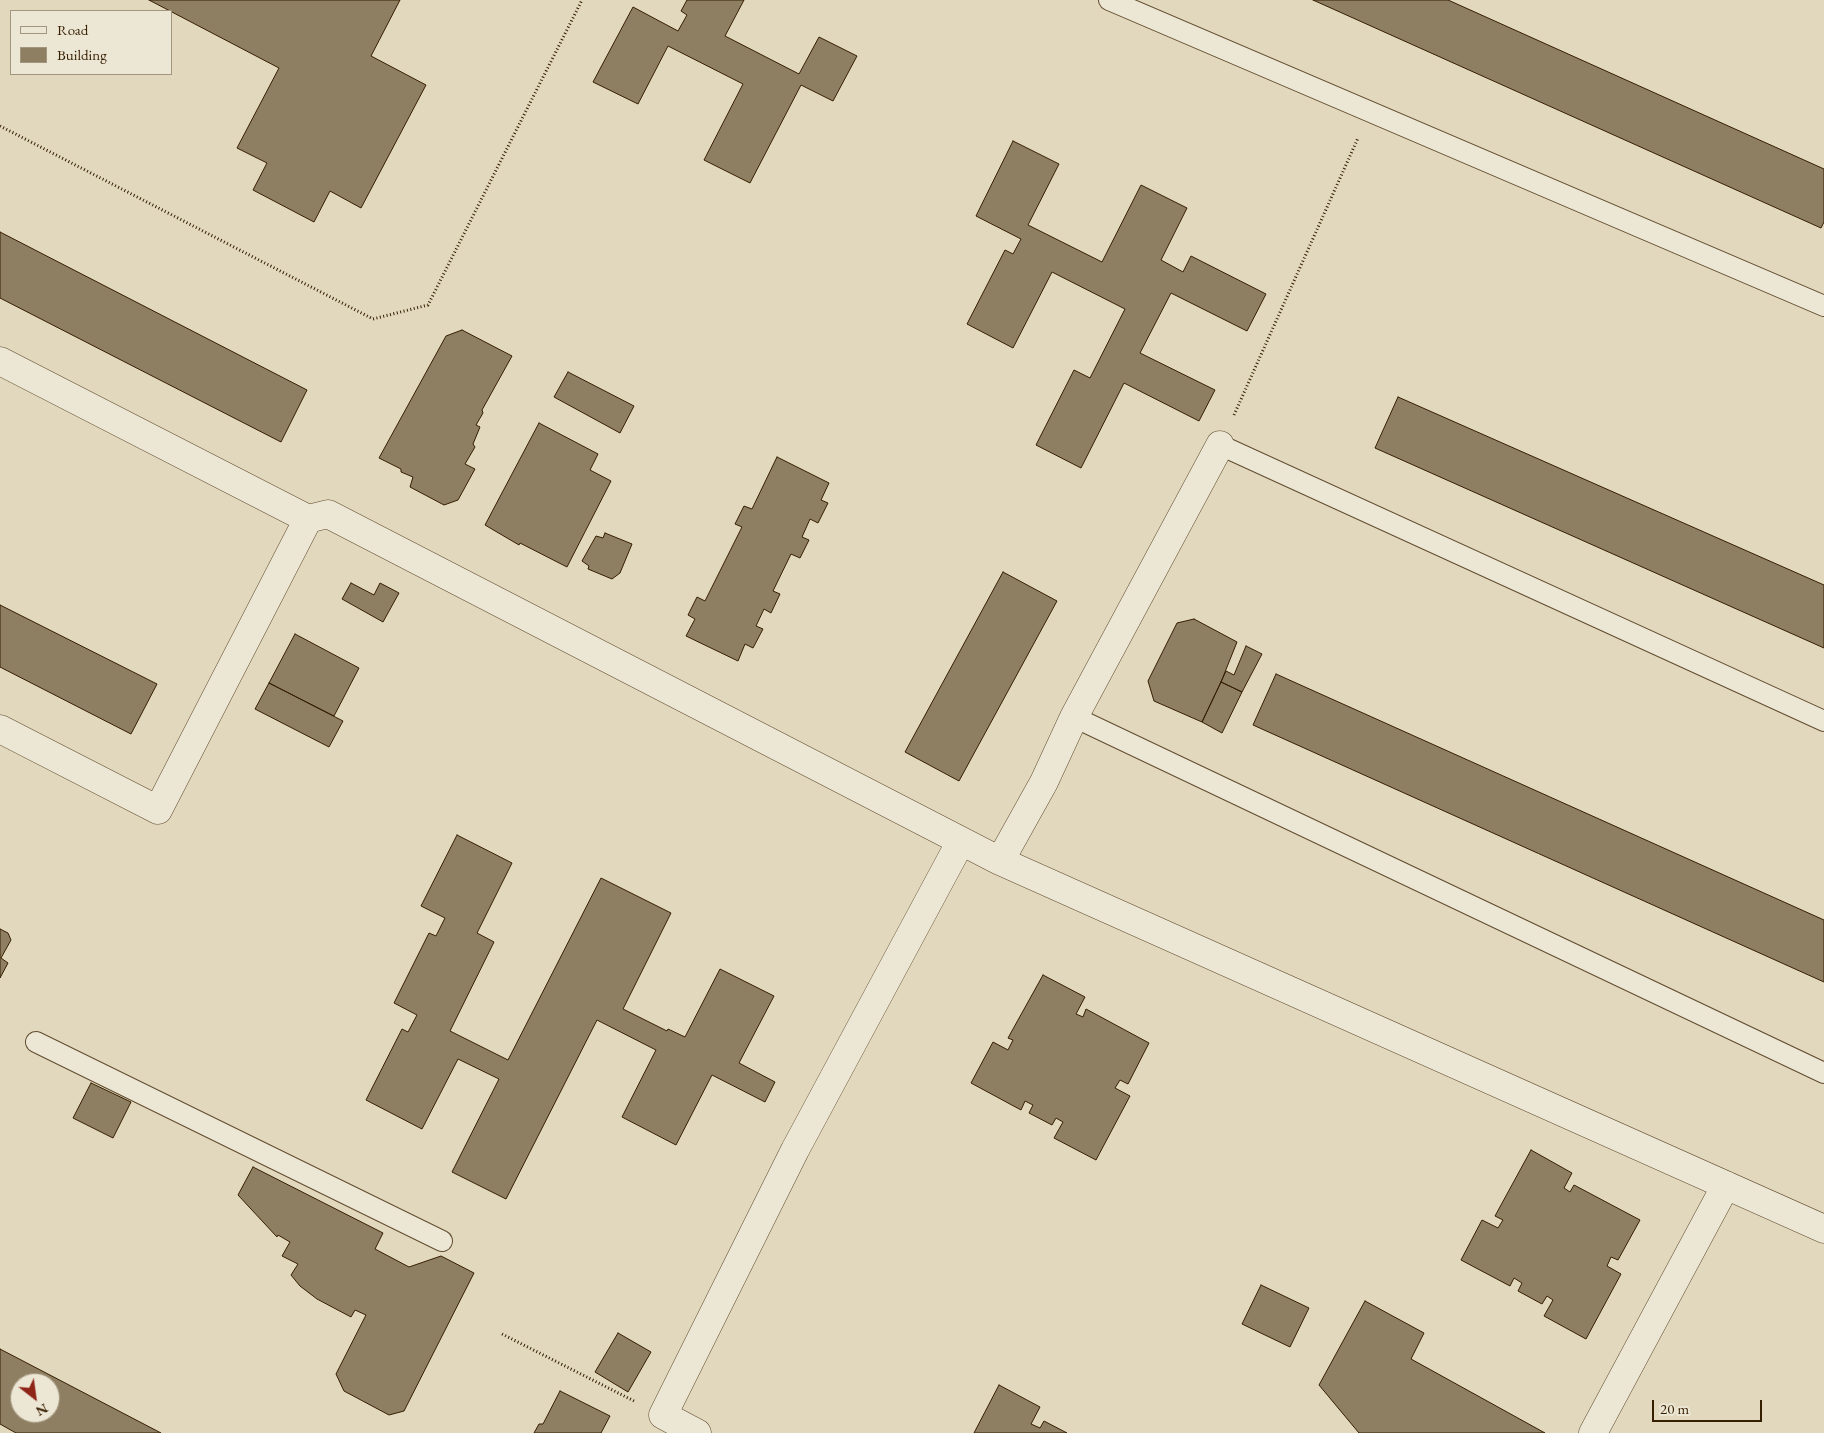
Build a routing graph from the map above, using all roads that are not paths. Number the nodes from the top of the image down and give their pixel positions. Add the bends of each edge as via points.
1 (1109, 0) edge
2 (1824, 306) edge
3 (0, 361) edge
4 (1220, 446) joint
5 (308, 519) junction
6 (1074, 717) junction
7 (1824, 721) edge
8 (0, 729) edge
9 (961, 841) junction
10 (1000, 861) junction
11 (36, 1042) dead end
12 (1824, 1073) edge
13 (1726, 1185) junction
14 (1824, 1229) edge
15 (442, 1241) dead end
16 (697, 1433) edge
17 (1593, 1433) edge

1 - 2 lane
3 - 5 street
4 - 6 street
4 - 7 lane
5 - 8 street via 158,810
5 - 9 street via 328,514
6 - 10 street via 1044,782
6 - 12 lane
9 - 10 street
9 - 16 street via 795,1150 663,1416
10 - 13 street
11 - 15 lane
13 - 14 street
13 - 17 street

